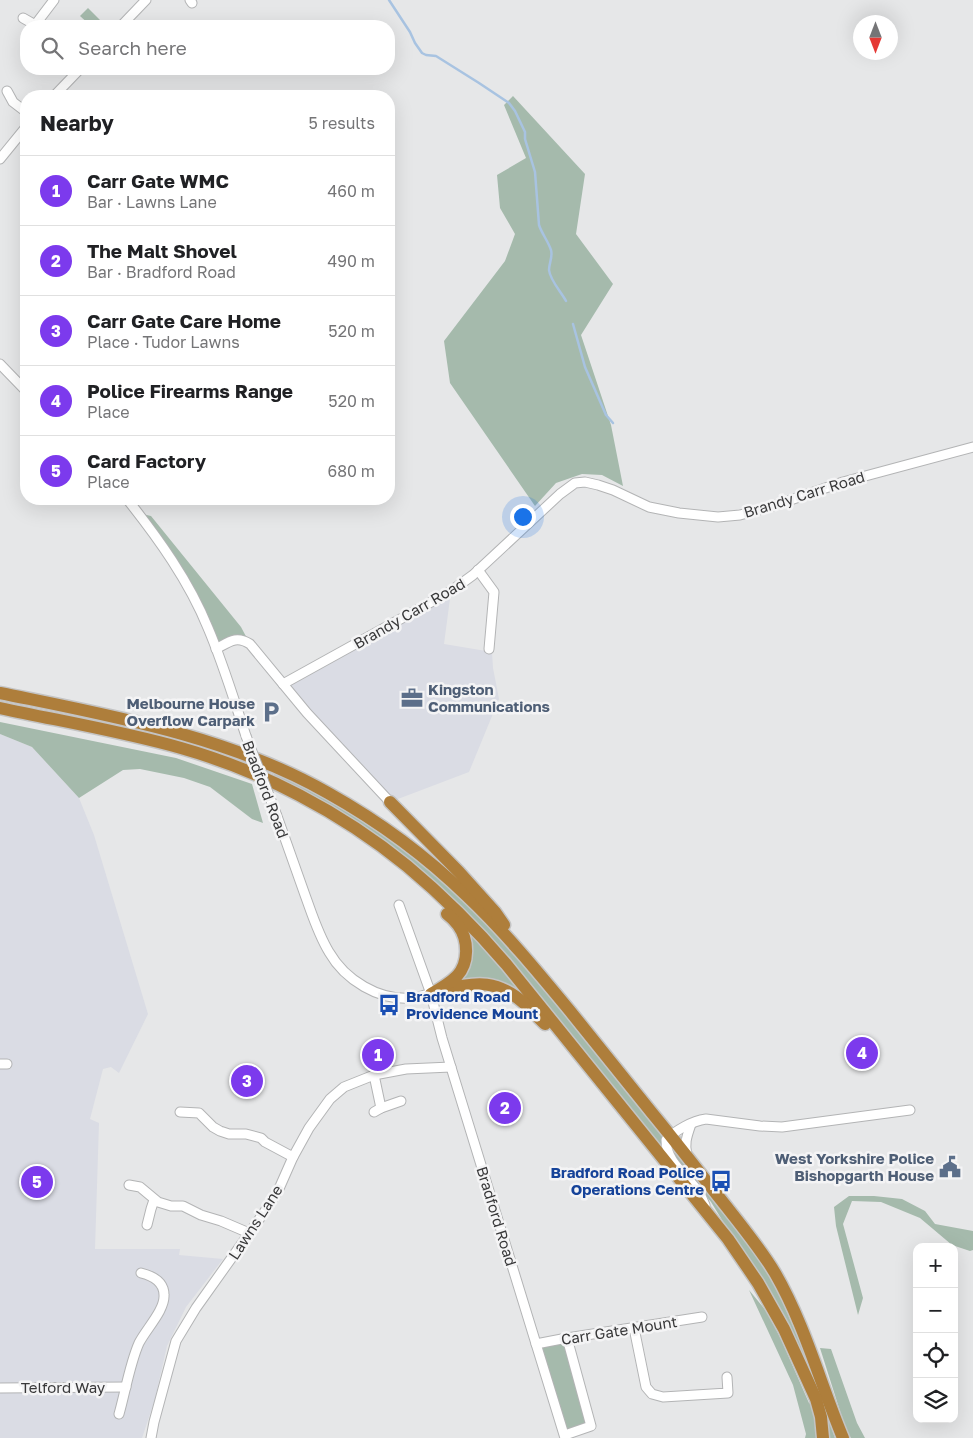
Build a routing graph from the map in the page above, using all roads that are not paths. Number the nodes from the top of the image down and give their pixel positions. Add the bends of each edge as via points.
1 (54, 0) edge
2 (146, 0) edge
3 (23, 18) dead end
4 (26, 20) edge
5 (40, 20) edge
6 (127, 20) edge
7 (74, 75) edge
8 (60, 90) edge
9 (8, 92) dead end
10 (20, 108) edge
11 (20, 134) edge
12 (0, 159) edge
13 (0, 364) edge
14 (20, 385) edge
15 (973, 447) edge
16 (132, 505) edge
17 (478, 570) junction
18 (216, 648) junction
19 (488, 649) dead end
20 (283, 684) junction
21 (0, 693) edge
22 (0, 708) edge
23 (390, 802) joint
24 (320, 806) junction
25 (399, 905) dead end
26 (521, 951) junction
27 (431, 994) junction
28 (568, 1042) junction
29 (451, 1067) junction
30 (374, 1075) junction
31 (401, 1101) dead end
32 (203, 1104) dead end
33 (910, 1110) dead end
34 (180, 1112) dead end
35 (199, 1114) junction
36 (691, 1124) junction
37 (671, 1135) junction
38 (292, 1157) junction
39 (688, 1158) junction
40 (130, 1185) dead end
41 (154, 1200) junction
42 (709, 1214) junction
43 (147, 1225) dead end
44 (250, 1233) junction
45 (141, 1273) dead end
46 (702, 1317) dead end
47 (634, 1328) junction
48 (567, 1338) junction
49 (536, 1344) junction
50 (727, 1377) dead end
51 (126, 1387) junction
52 (0, 1388) edge
53 (119, 1414) dead end
54 (565, 1437) edge
55 (151, 1438) edge
56 (823, 1438) edge
57 (843, 1438) edge

1 - 5 street
2 - 6 street
3 - 4 street
7 - 8 street
9 - 10 street via 11,103
11 - 12 street
13 - 14 street
15 - 17 street, Brandy Carr Road via 843,482 773,506 718,517 649,507 598,485 575,483
16 - 18 street, Bradford Road via 172,559
17 - 19 street via 494,592
17 - 20 street, Brandy Carr Road via 452,591
18 - 20 street via 238,639 244,640
18 - 27 street, Bradford Road, bridge via 318,930 329,952 350,977 374,992 411,998
20 - 23 street
21 - 26 highway via 186,735 282,770 335,798 414,850 466,895
22 - 24 highway via 182,748 267,779
23 - 26 highway via 495,912
24 - 27 highway via 421,887 458,925 465,942 463,966 455,978
24 - 28 highway via 407,866 453,908 506,964
25 - 27 street, Bradford Road
26 - 37 highway
27 - 28 highway via 463,985 494,986 514,995
27 - 29 street, Bradford Road
28 - 42 highway
29 - 30 street, Lawns Lane via 406,1069
29 - 49 street, Bradford Road
30 - 31 street via 377,1110
30 - 38 street, Lawns Lane via 344,1088 330,1099
32 - 35 street
33 - 36 street via 782,1127 706,1119
34 - 35 street
35 - 38 street via 220,1131 261,1138
36 - 37 street
36 - 39 street via 685,1147
37 - 39 highway
37 - 42 street via 666,1140 670,1158 700,1194
38 - 44 street, Lawns Lane via 278,1191
39 - 57 highway via 759,1248 776,1275 810,1348
40 - 41 street via 140,1188
41 - 43 street
41 - 44 street via 183,1206
42 - 56 highway via 758,1283 784,1328 816,1399
44 - 55 street, Lawns Lane via 176,1341
45 - 51 street, Telford Way via 160,1283 164,1296 160,1310 139,1344
46 - 47 street, Carr Gate Mount
47 - 48 street, Carr Gate Mount
47 - 50 street via 646,1387 652,1394 663,1397 728,1393
48 - 49 street, Carr Gate Mount
48 - 54 street via 591,1426
49 - 54 street, Bradford Road
51 - 52 street, Telford Way
51 - 53 street, Telford Way

